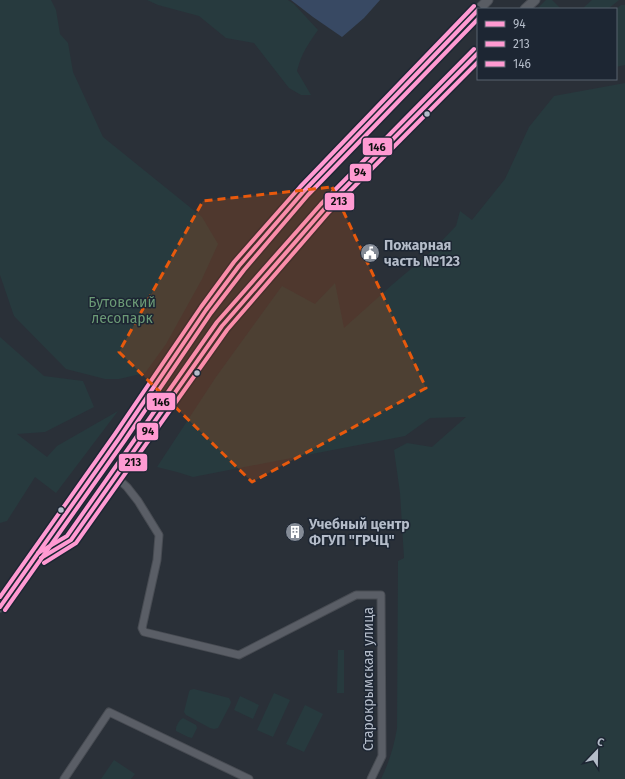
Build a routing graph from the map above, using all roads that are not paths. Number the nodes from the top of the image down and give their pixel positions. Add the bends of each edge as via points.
1 (488, 0) edge
2 (529, 0) edge
3 (535, 0) edge
4 (481, 8) edge
5 (523, 8) edge
6 (526, 8) edge
7 (477, 12) edge
8 (477, 54) edge
9 (116, 477) junction
10 (30, 565) junction
11 (0, 607) edge
12 (64, 779) edge
13 (249, 779) edge
14 (371, 779) edge

1 - 4 main road
2 - 5 main road
3 - 6 main road
7 - 10 main road via 304,191 239,266
8 - 9 main road via 325,208 266,274 222,326
9 - 10 main road via 71,540
9 - 14 street, Старокрымская улица via 138,501 158,536 157,560 142,628 144,632 239,655 356,595 381,595 382,756
10 - 11 main road
12 - 13 street via 109,712

